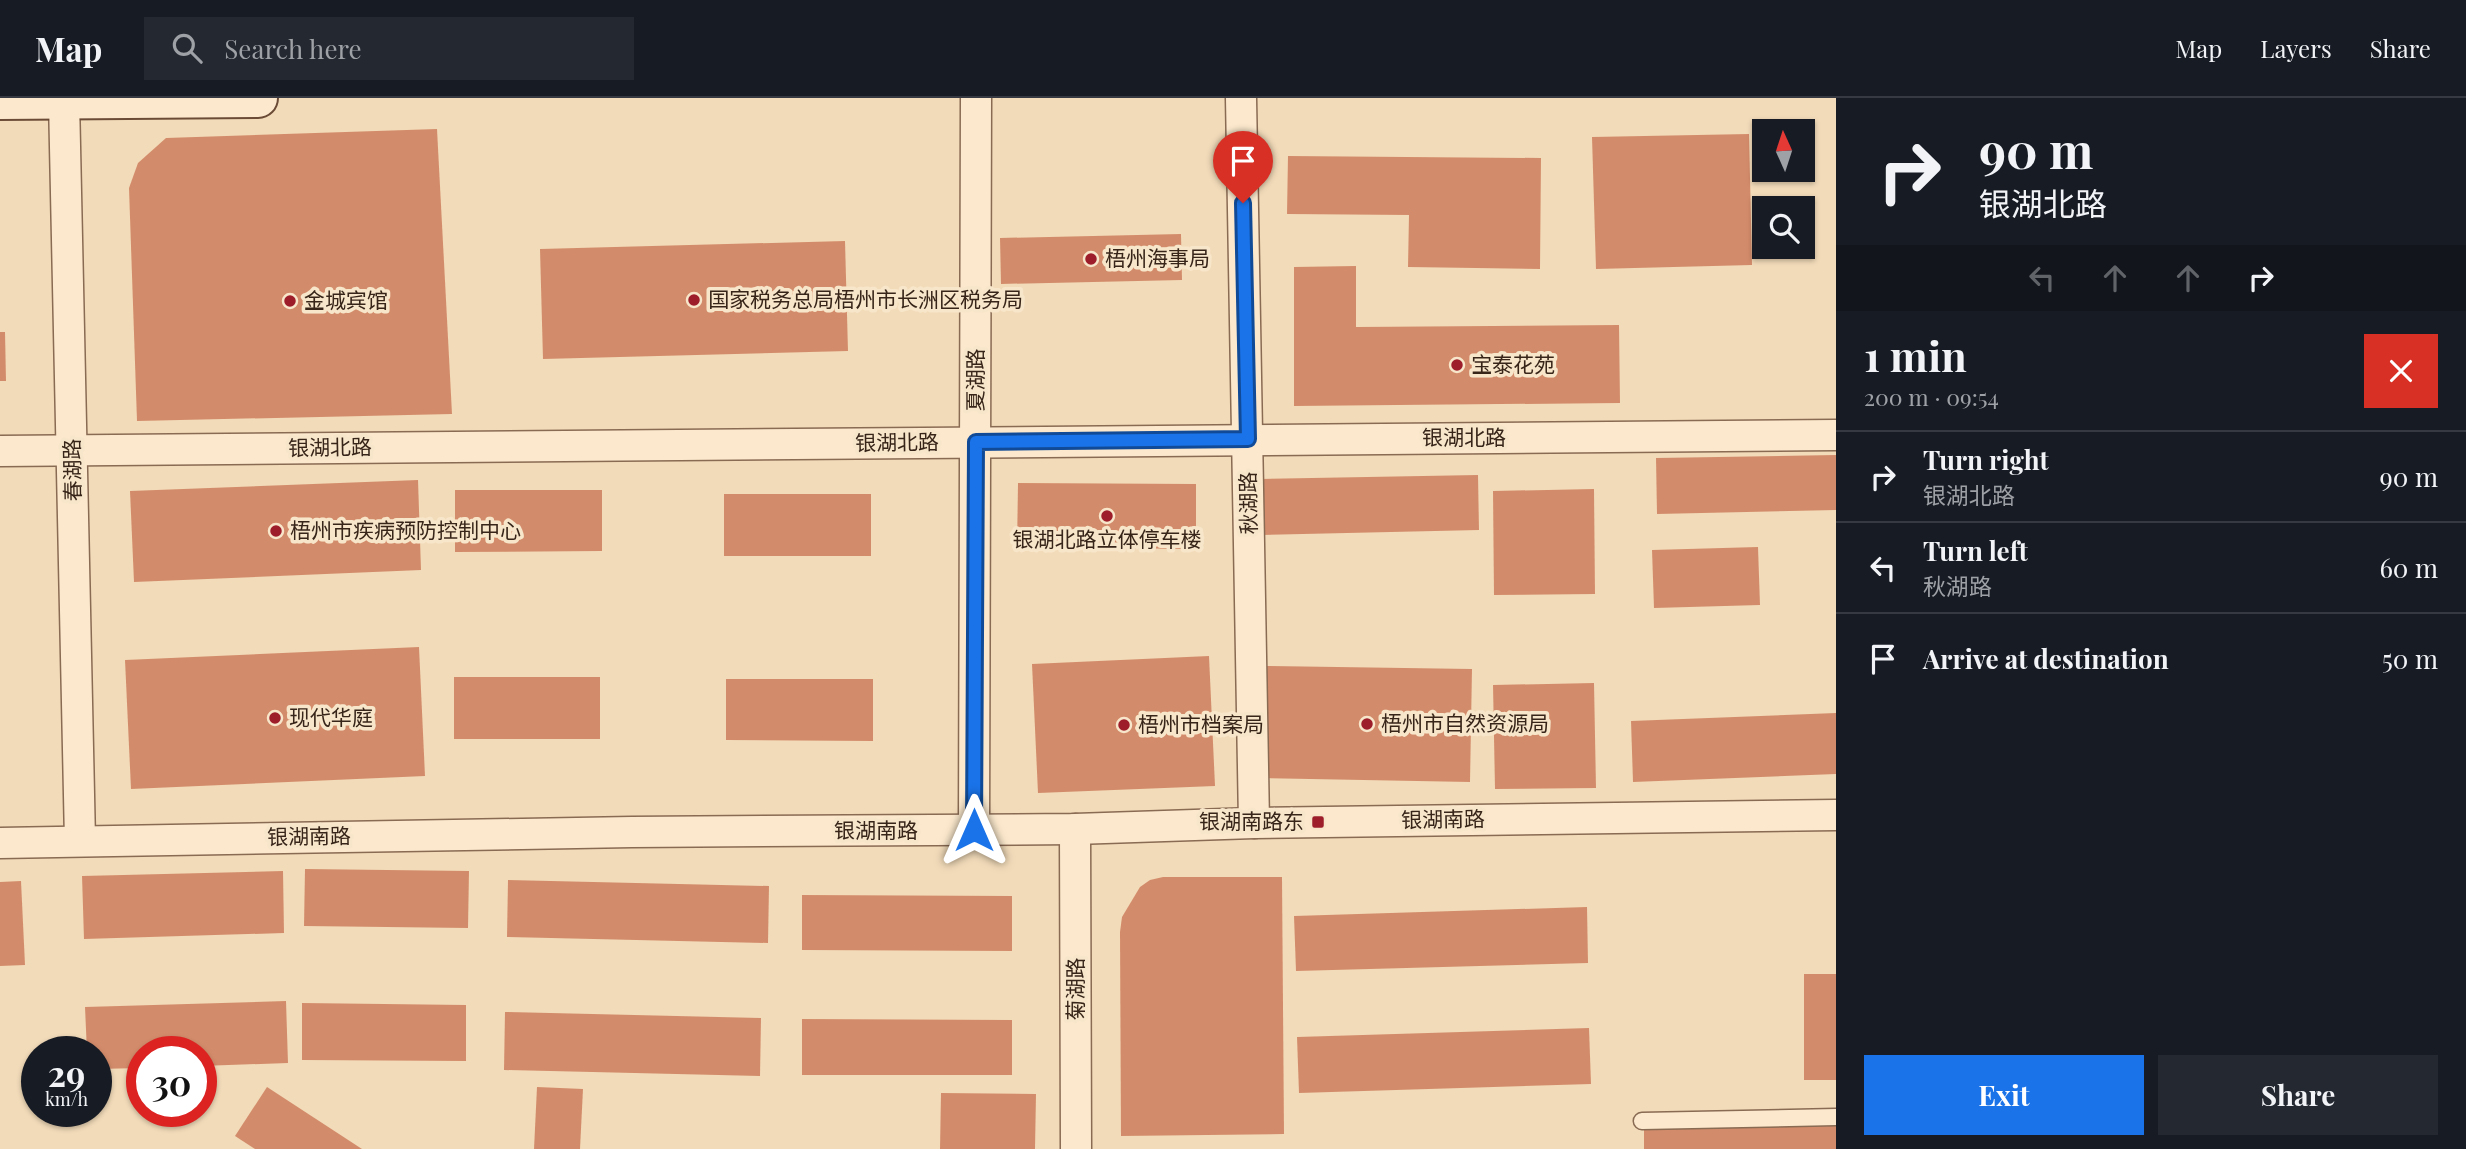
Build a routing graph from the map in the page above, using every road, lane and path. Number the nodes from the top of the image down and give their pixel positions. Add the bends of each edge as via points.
1 (258, 98) edge
2 (976, 98) edge
3 (1241, 98) edge
4 (0, 100) edge
5 (64, 100) junction
6 (1836, 435) edge
7 (1248, 439) junction
8 (976, 442) junction
9 (72, 450) junction
10 (0, 451) edge
11 (1836, 815) edge
12 (1254, 823) junction
13 (1074, 829) junction
14 (974, 830) junction
15 (80, 841) junction
16 (0, 842) edge
17 (1836, 1117) edge
18 (1642, 1121) dead end
19 (1076, 1149) edge

1 - 5 main road
2 - 8 street, 夏湖路
3 - 7 street, 秋湖路
4 - 5 main road
5 - 9 street, 春湖路
6 - 7 street, 银湖北路
7 - 8 street, 银湖北路
7 - 12 street, 秋湖路
8 - 9 street, 银湖北路
8 - 14 street, 夏湖路
9 - 10 street, 银湖北路
9 - 15 street, 春湖路
11 - 12 street, 银湖南路
12 - 13 street, 银湖南路
13 - 14 street, 银湖南路
13 - 19 street, 菊湖路
14 - 15 street, 银湖南路
15 - 16 street, 银湖南路
17 - 18 lane

